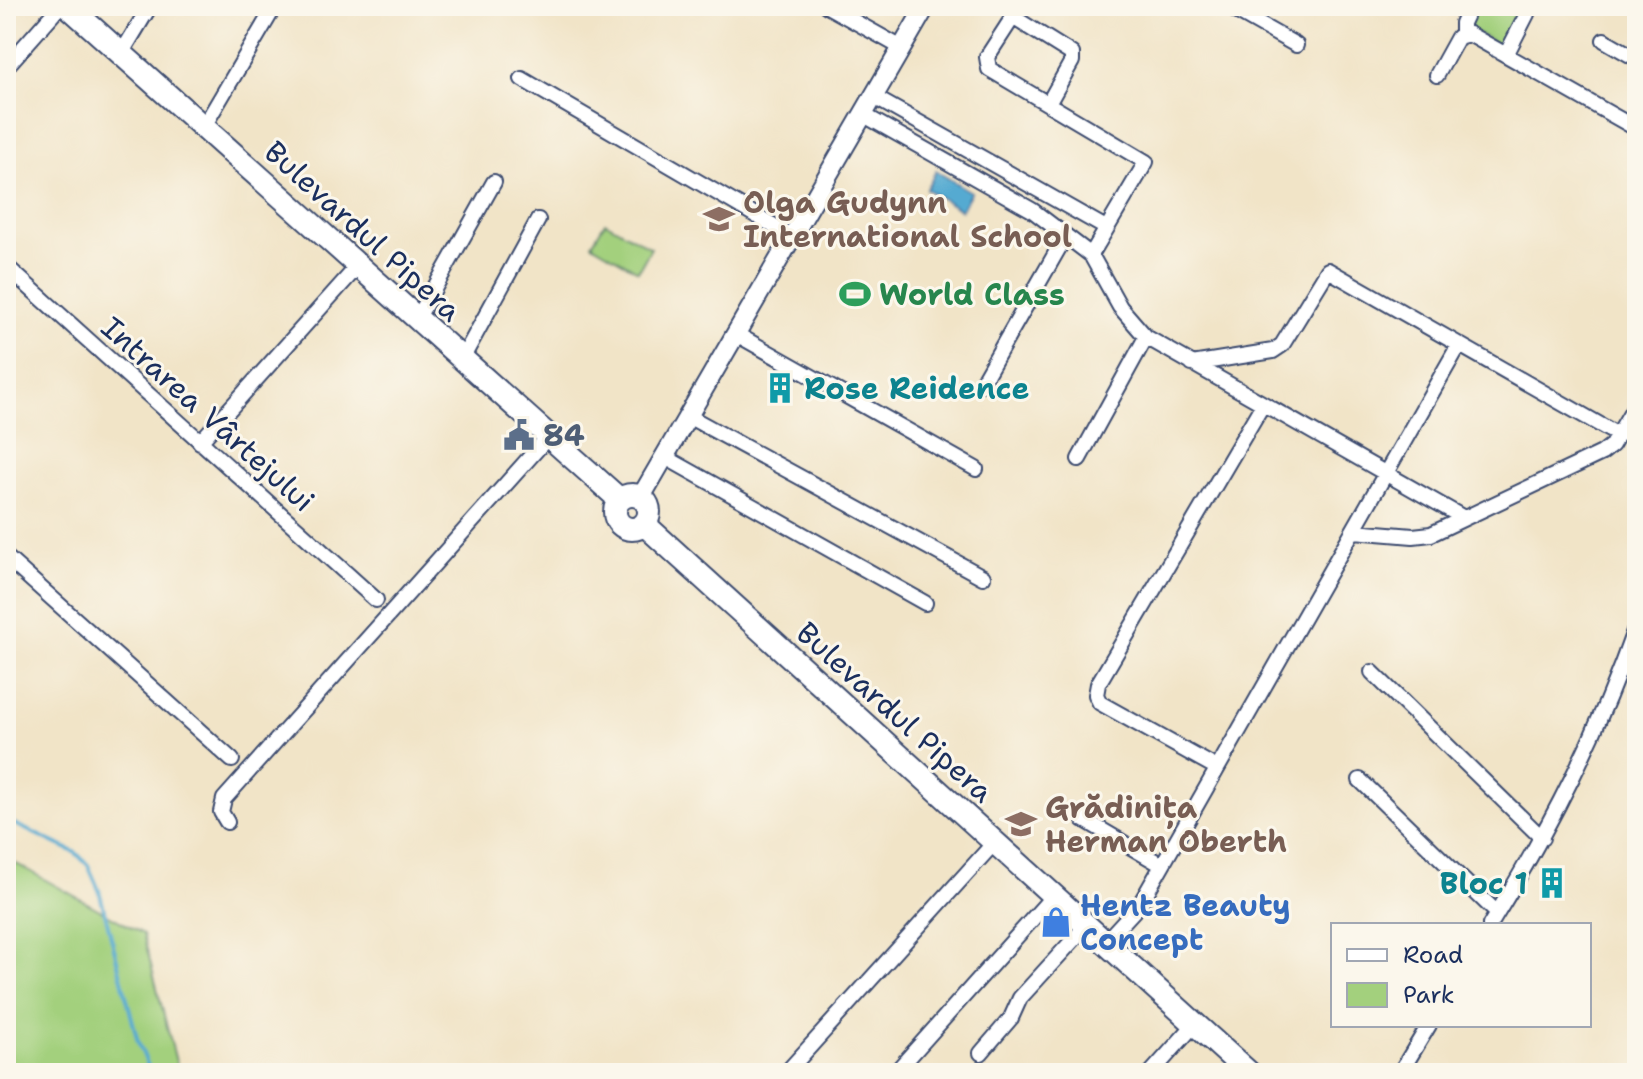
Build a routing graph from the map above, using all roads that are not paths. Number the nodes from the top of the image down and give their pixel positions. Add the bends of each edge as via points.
1 (150, 6) edge
2 (275, 6) edge
3 (828, 6) edge
4 (926, 6) edge
5 (1227, 6) edge
6 (1470, 6) edge
7 (1523, 6) edge
8 (70, 7) edge
9 (1462, 34) junction
10 (1604, 40) dead end
11 (1296, 45) dead end
12 (902, 48) junction
13 (121, 54) junction
14 (1506, 55) junction
15 (1637, 59) edge
16 (6, 67) edge
17 (1437, 75) dead end
18 (522, 79) dead end
19 (874, 97) junction
20 (1048, 104) junction
21 (864, 115) junction
22 (203, 128) junction
23 (1637, 129) edge
24 (494, 182) dead end
25 (538, 220) dead end
26 (1106, 228) junction
27 (793, 237) junction
28 (1065, 237) junction
29 (1091, 255) junction
30 (6, 266) edge
31 (357, 267) junction
32 (416, 321) junction
33 (736, 334) junction
34 (1146, 337) junction
35 (1459, 345) junction
36 (461, 361) junction
37 (1192, 364) junction
38 (981, 384) dead end
39 (1637, 402) edge
40 (1263, 404) junction
41 (688, 416) junction
42 (1618, 435) junction
43 (548, 437) junction
44 (200, 442) junction
45 (665, 457) junction
46 (1079, 459) dead end
47 (976, 469) dead end
48 (1386, 475) junction
49 (630, 498) junction
50 (1464, 518) junction
51 (644, 524) junction
52 (1354, 531) junction
53 (6, 557) edge
54 (983, 577) dead end
55 (376, 600) dead end
56 (925, 603) dead end
57 (1637, 623) edge
58 (1372, 672) dead end
59 (232, 760) dead end
60 (1217, 768) junction
61 (1360, 780) dead end
62 (1083, 819) dead end
63 (227, 822) dead end
64 (1542, 838) junction
65 (994, 843) junction
66 (1157, 870) junction
67 (1053, 896) junction
68 (1494, 919) edge
69 (1086, 926) junction
70 (1105, 942) junction
71 (1195, 1024) junction
72 (1428, 1027) edge
73 (981, 1053) dead end
74 (786, 1073) edge
75 (895, 1073) edge
76 (1151, 1073) edge
77 (1249, 1073) edge
78 (1400, 1073) edge

1 - 13 street
2 - 22 street
3 - 12 street
4 - 12 street
5 - 11 street
6 - 9 street
7 - 14 street via 1527,14
8 - 13 main road, Bulevardul Pipera
8 - 16 street
9 - 14 street
9 - 17 street
10 - 15 street
12 - 19 street
13 - 22 main road, Bulevardul Pipera
14 - 23 street
18 - 27 street
19 - 21 street
19 - 26 street
20 - 20 street via 989,69 987,57 1011,20 1072,54
20 - 26 street via 1146,162
21 - 27 street
21 - 28 street via 1032,210
22 - 31 main road, Bulevardul Pipera
24 - 32 street
25 - 36 street
26 - 29 street
27 - 33 street
28 - 29 street
28 - 38 street
29 - 34 street via 1120,307
30 - 44 street, Intrarea Vârtejului
31 - 32 main road, Bulevardul Pipera
31 - 44 street
32 - 36 main road, Bulevardul Pipera
33 - 41 street
33 - 47 street
34 - 37 street
34 - 46 street
35 - 37 street via 1328,270 1282,345 1273,351
35 - 42 street
35 - 48 street
36 - 43 main road, Bulevardul Pipera
37 - 40 street
39 - 42 street
40 - 48 street
40 - 60 street via 1096,695 1100,703
41 - 45 street
41 - 54 street
42 - 50 street via 1602,453
43 - 49 main road, Bulevardul Pipera
43 - 63 street via 224,799 221,812
44 - 55 street, Intrarea Vârtejului
45 - 49 street
45 - 56 street
48 - 50 street
48 - 52 street
49 - 51 main road via 649,509
49 - 51 main road via 614,510 619,524 634,529
50 - 52 street via 1431,534
51 - 65 main road, Bulevardul Pipera
52 - 60 street
53 - 59 street
57 - 64 street via 1603,716
58 - 64 street
60 - 66 street
61 - 68 street
62 - 66 street
64 - 68 street
65 - 67 main road, Bulevardul Pipera
65 - 74 street
66 - 70 street via 1131,896
67 - 69 main road, Bulevardul Pipera
67 - 75 street
69 - 70 main road, Bulevardul Pipera
69 - 73 street via 1020,998 1011,1018
70 - 71 main road, Bulevardul Pipera
71 - 76 street
71 - 77 main road, Bulevardul Pipera
72 - 78 street

